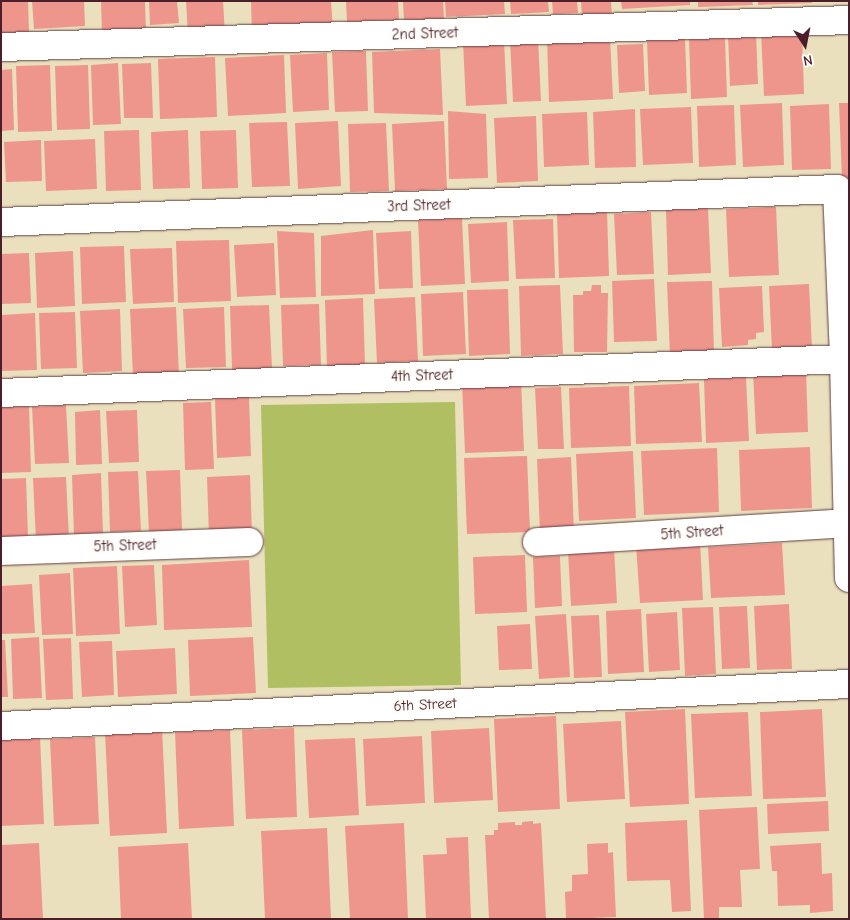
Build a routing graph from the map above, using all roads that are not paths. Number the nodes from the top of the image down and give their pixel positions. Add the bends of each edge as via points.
1 (849, 20) edge
2 (1, 47) edge
3 (1, 222) edge
4 (844, 358) junction
5 (1, 393) edge
6 (847, 523) junction
7 (249, 542) dead end
8 (537, 542) dead end
9 (1, 551) edge
10 (849, 578) edge
11 (849, 684) edge
12 (1, 726) edge

1 - 2 street, 2nd Street
3 - 4 street, 3rd Street via 837,189
4 - 5 street, 4th Street
4 - 6 street
6 - 8 street, 5th Street
6 - 10 street
7 - 9 street, 5th Street
11 - 12 street, 6th Street

